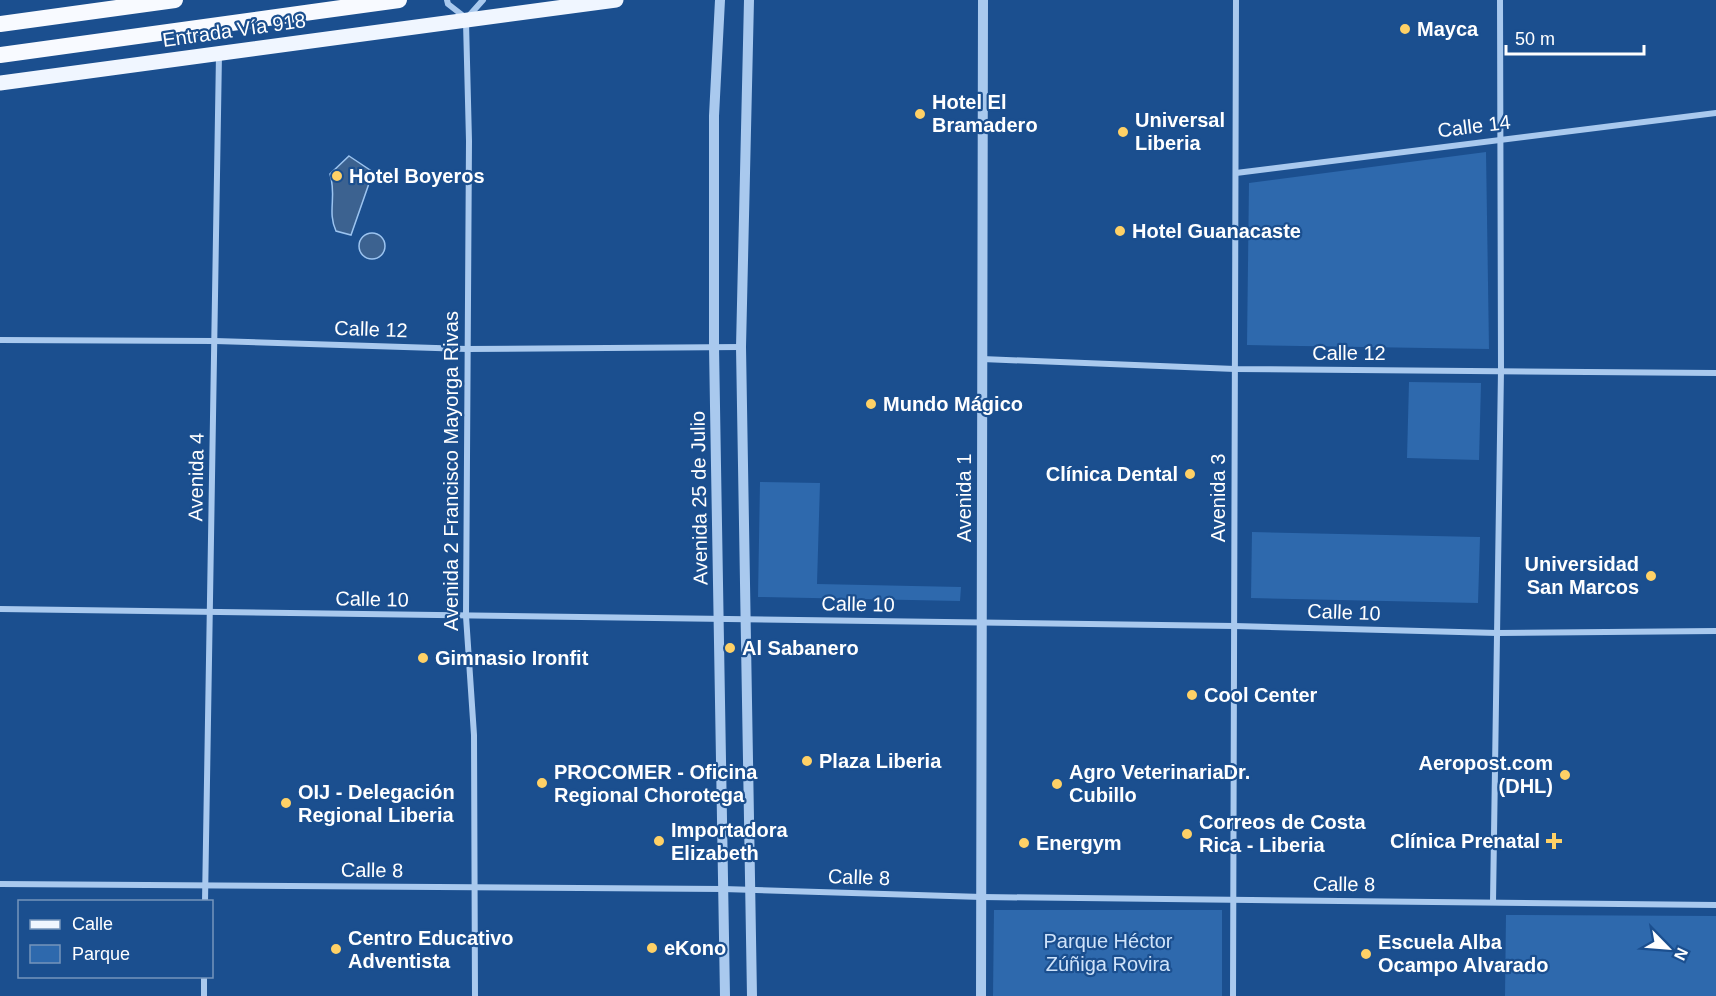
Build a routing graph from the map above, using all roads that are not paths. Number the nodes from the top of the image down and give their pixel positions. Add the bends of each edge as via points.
1 (175, 0) edge
2 (399, 0) edge
3 (447, 0) edge
4 (483, 0) edge
5 (616, 0) edge
6 (720, 0) edge
7 (749, 0) edge
8 (983, 0) edge
9 (1236, 0) edge
10 (1500, 0) edge
11 (466, 18) junction
12 (0, 24) edge
13 (219, 53) junction
14 (0, 56) edge
15 (0, 83) edge
16 (1716, 113) edge
17 (1500, 139) junction
18 (1236, 173) junction
19 (0, 340) edge
20 (214, 341) junction
21 (714, 347) junction
22 (741, 347) junction
23 (467, 349) junction
24 (982, 359) junction
25 (1235, 369) junction
26 (1501, 370) junction
27 (1716, 373) edge
28 (0, 609) edge
29 (210, 614) junction
30 (466, 616) junction
31 (719, 618) junction
32 (746, 619) junction
33 (982, 623) junction
34 (1234, 626) junction
35 (1716, 631) edge
36 (1497, 633) junction
37 (0, 884) edge
38 (206, 885) junction
39 (475, 888) junction
40 (723, 889) junction
41 (750, 890) junction
42 (982, 897) junction
43 (205, 900) edge
44 (1233, 900) junction
45 (1493, 902) junction
46 (1716, 905) edge
47 (204, 978) edge
48 (204, 996) edge
49 (475, 996) edge
50 (725, 996) edge
51 (752, 996) edge
52 (981, 996) edge
53 (1233, 996) edge

1 - 12 highway
2 - 14 highway
3 - 11 street
4 - 11 street
5 - 11 main road, Entrada Vía 918
6 - 21 street, Avenida 25 de Julio via 714,116
7 - 22 street
8 - 24 street, Avenida 1
9 - 18 street, Avenida 3
10 - 17 street
11 - 13 main road, Entrada Vía 918
11 - 23 street, Avenida 2 Francisco Mayorga Rivas
13 - 15 main road, Entrada Vía 918
13 - 20 street, Avenida 4
16 - 17 street, Calle 14
17 - 18 street, Calle 14
17 - 26 street
18 - 25 street, Avenida 3
19 - 20 street, Calle 12
20 - 23 street, Calle 12
20 - 29 street, Avenida 4
21 - 22 street, Calle 12
21 - 23 street, Calle 12
21 - 31 street, Avenida 25 de Julio
22 - 32 street
23 - 30 street, Avenida 2 Francisco Mayorga Rivas
24 - 25 street, Calle 12
24 - 33 street, Avenida 1
25 - 26 street, Calle 12
25 - 34 street, Avenida 3
26 - 27 street, Calle 12
26 - 36 street
28 - 29 street, Calle 10
29 - 30 street, Calle 10
29 - 38 street, Avenida 4
30 - 31 street, Calle 10
30 - 39 street, Avenida 2 Francisco Mayorga Rivas via 474,735
31 - 32 street, Calle 10
31 - 40 street, Avenida 25 de Julio
32 - 33 street, Calle 10
32 - 41 street
33 - 34 street, Calle 10
33 - 42 street, Avenida 1
34 - 36 street, Calle 10
34 - 44 street, Avenida 3
35 - 36 street, Calle 10
36 - 45 street
37 - 38 street, Calle 8
38 - 39 street, Calle 8
38 - 43 street, Avenida 4
39 - 40 street, Calle 8
39 - 49 street, Avenida 2 Francisco Mayorga Rivas
40 - 41 street, Calle 8
40 - 50 street, Avenida 25 de Julio
41 - 42 street, Calle 8
41 - 51 street
42 - 44 street, Calle 8
42 - 52 street, Avenida 1
44 - 45 street, Calle 8
44 - 53 street, Avenida 3
45 - 46 street, Calle 8
47 - 48 street

